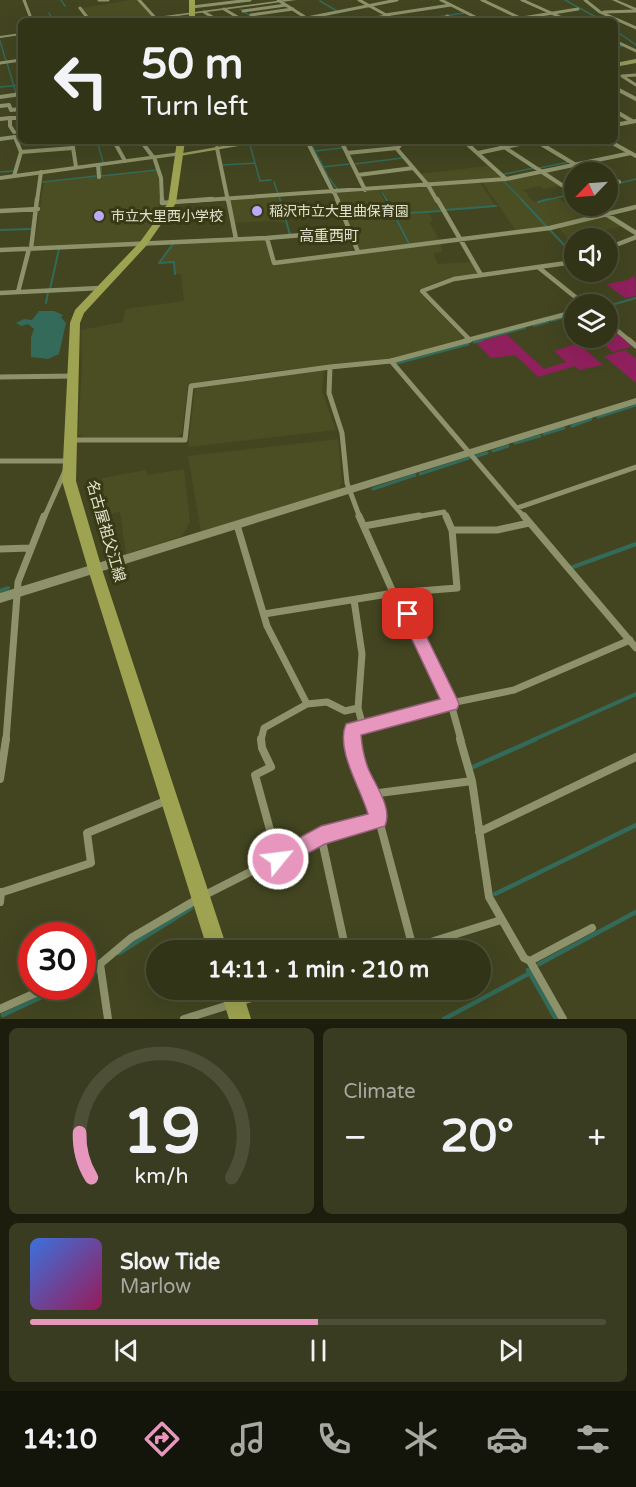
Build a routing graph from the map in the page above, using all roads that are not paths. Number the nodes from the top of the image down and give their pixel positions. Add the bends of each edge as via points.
1 (24, 0) edge
2 (99, 0) edge
3 (108, 0) edge
4 (139, 0) edge
5 (228, 0) edge
6 (250, 0) edge
7 (294, 0) edge
8 (359, 0) edge
9 (397, 0) edge
10 (441, 0) edge
11 (482, 0) edge
12 (522, 0) edge
13 (585, 0) edge
14 (614, 0) edge
15 (282, 2) edge
16 (232, 3) junction
17 (451, 5) junction
18 (369, 6) junction
19 (192, 7) edge
20 (80, 8) dead end
21 (224, 9) junction
22 (293, 9) junction
23 (578, 9) dead end
24 (243, 10) dead end
25 (636, 10) edge
26 (204, 12) junction
27 (600, 12) junction
28 (552, 13) junction
29 (251, 15) dead end
30 (386, 15) junction
31 (447, 16) dead end
32 (31, 18) edge
33 (88, 18) edge
34 (156, 18) edge
35 (160, 18) edge
36 (214, 18) edge
37 (239, 18) edge
38 (306, 18) joint
39 (372, 18) edge
40 (391, 18) edge
41 (451, 18) edge
42 (477, 18) edge
43 (521, 18) joint
44 (563, 18) edge
45 (614, 18) edge
46 (618, 20) edge
47 (636, 28) edge
48 (18, 34) edge
49 (0, 37) edge
50 (618, 42) edge
51 (636, 51) edge
52 (18, 60) edge
53 (636, 61) edge
54 (0, 63) edge
55 (618, 64) edge
56 (618, 74) edge
57 (636, 75) edge
58 (622, 76) junction
59 (636, 86) edge
60 (618, 90) edge
61 (18, 94) edge
62 (0, 97) edge
63 (635, 98) edge
64 (0, 106) edge
65 (18, 110) edge
66 (618, 113) edge
67 (18, 117) edge
68 (10, 118) junction
69 (0, 119) edge
70 (634, 121) edge
71 (618, 124) edge
72 (18, 131) edge
73 (14, 132) junction
74 (15, 137) junction
75 (0, 139) edge
76 (72, 144) edge
77 (116, 144) edge
78 (143, 144) edge
79 (309, 144) edge
80 (342, 144) edge
81 (399, 144) edge
82 (467, 144) edge
83 (500, 144) edge
84 (520, 144) edge
85 (540, 144) edge
86 (614, 144) edge
87 (219, 146) edge
88 (505, 147) junction
89 (73, 148) junction
90 (181, 148) edge
91 (397, 148) junction
92 (21, 152) junction
93 (347, 153) junction
94 (477, 153) junction
95 (631, 153) junction
96 (636, 156) edge
97 (154, 157) junction
98 (125, 161) junction
99 (572, 162) edge
100 (592, 162) edge
101 (98, 165) junction
102 (76, 167) junction
103 (414, 168) junction
104 (564, 168) edge
105 (41, 172) junction
106 (543, 173) junction
107 (358, 175) junction
108 (14, 176) junction
109 (99, 177) dead end
110 (0, 178) edge
111 (507, 180) junction
112 (428, 185) junction
113 (564, 187) edge
114 (365, 189) junction
115 (333, 192) junction
116 (227, 199) junction
117 (172, 203) junction
118 (636, 207) edge
119 (38, 209) junction
120 (0, 211) edge
121 (618, 211) edge
122 (598, 216) edge
123 (609, 216) edge
124 (350, 231) junction
125 (636, 235) edge
126 (267, 238) junction
127 (236, 239) junction
128 (459, 239) junction
129 (618, 243) edge
130 (143, 244) junction
131 (30, 249) junction
132 (0, 250) edge
133 (358, 252) junction
134 (564, 263) edge
135 (538, 267) junction
136 (481, 275) junction
137 (100, 288) junction
138 (0, 292) edge
139 (18, 292) junction
140 (572, 294) edge
141 (564, 315) edge
142 (618, 331) edge
143 (470, 340) junction
144 (636, 346) edge
145 (391, 361) junction
146 (330, 367) junction
147 (74, 376) junction
148 (0, 378) edge
149 (636, 401) edge
150 (70, 440) junction
151 (470, 453) junction
152 (0, 461) edge
153 (69, 461) junction
154 (636, 467) edge
155 (350, 490) junction
156 (517, 508) junction
157 (530, 523) junction
158 (237, 525) junction
159 (364, 525) junction
160 (452, 530) junction
161 (30, 548) junction
162 (0, 549) edge
163 (95, 569) junction
164 (16, 592) junction
165 (394, 593) junction
166 (0, 598) edge
167 (354, 600) junction
168 (264, 614) junction
169 (633, 643) edge
170 (4, 698) edge
171 (451, 703) junction
172 (307, 704) junction
173 (358, 708) junction
174 (363, 727) junction
175 (636, 757) edge
176 (0, 779) edge
177 (472, 781) junction
178 (371, 794) junction
179 (169, 800) junction
180 (379, 820) junction
181 (479, 832) junction
182 (321, 836) junction
183 (278, 859) junction
184 (0, 896) edge
185 (201, 897) junction
186 (501, 920) junction
187 (592, 928) dead end
188 (215, 940) edge
189 (344, 940) edge
190 (411, 940) edge
191 (438, 940) edge
192 (530, 961) junction
193 (100, 964) junction
194 (96, 966) edge
195 (20, 1000) edge
196 (236, 1004) edge
197 (0, 1009) edge
198 (108, 1019) edge
199 (184, 1019) edge
200 (563, 1019) edge

1 - 32 street
2 - 3 street
4 - 34 street
5 - 16 street
6 - 16 street
7 - 15 street
8 - 18 street
9 - 18 street
10 - 17 street
11 - 43 street
12 - 28 street
13 - 27 street
14 - 25 street
15 - 21 street
15 - 22 street
15 - 24 street
16 - 19 street
17 - 30 street
17 - 42 street
18 - 30 street
18 - 38 street
19 - 26 street
19 - 35 street
20 - 33 street
21 - 26 street
21 - 37 street
22 - 29 street
22 - 38 street
23 - 28 street
25 - 27 street
26 - 36 street
27 - 45 street
28 - 43 street
28 - 44 street
30 - 39 street
30 - 40 street
31 - 41 street
46 - 47 street
48 - 49 street
50 - 51 street
52 - 54 street
53 - 55 main road
56 - 58 street
57 - 58 street
58 - 59 street
60 - 63 street
61 - 62 street
64 - 65 street
66 - 70 street
67 - 68 street
68 - 69 street
68 - 73 street
70 - 71 street
72 - 73 street
73 - 74 street
74 - 75 street
74 - 92 street
76 - 89 street
77 - 98 street
78 - 97 street
79 - 115 street
80 - 93 street
81 - 91 street
82 - 94 street
83 - 88 street
84 - 88 street
85 - 99 street
86 - 95 street
87 - 90 main road
87 - 116 street
88 - 94 street
88 - 106 street
89 - 92 street
89 - 102 street
90 - 97 street
90 - 117 main road, 名古屋祖父江線
91 - 93 street
91 - 103 street
92 - 108 street
93 - 107 street
94 - 111 street
95 - 96 street
95 - 100 street
97 - 98 street
97 - 117 street via 161,178 162,203
98 - 101 street
101 - 102 street
101 - 109 street
102 - 105 street
103 - 107 street
103 - 112 street
104 - 106 street
105 - 108 street
105 - 119 street
106 - 111 street
106 - 113 street
107 - 114 street
108 - 110 street
111 - 112 street
112 - 114 street
112 - 128 street
114 - 115 street
115 - 116 street
115 - 124 street
116 - 117 street
116 - 127 street
117 - 130 main road, 名古屋祖父江線
118 - 121 street
119 - 120 street
119 - 131 street
122 - 128 street via 550,228
123 - 125 street
124 - 126 street
124 - 133 street
125 - 129 street
126 - 127 street
126 - 133 street via 274,263
127 - 130 street
128 - 133 street
128 - 136 street
130 - 131 street
130 - 137 main road, 名古屋祖父江線
131 - 132 street
131 - 139 street
134 - 135 street
135 - 136 street
135 - 140 street
136 - 143 street via 422,291
137 - 139 street
137 - 147 main road, 名古屋祖父江線 via 76,318
138 - 139 street
141 - 143 street
142 - 144 street
143 - 145 street
145 - 146 street
145 - 151 street
146 - 150 street via 191,386 185,440
146 - 155 street via 328,392 342,432
147 - 148 street
147 - 150 main road, 名古屋祖父江線
149 - 151 street
150 - 153 main road, 名古屋祖父江線
151 - 155 street
151 - 156 street
152 - 153 street
153 - 161 street
153 - 163 main road, 名古屋祖父江線 via 69,481
154 - 156 street
155 - 158 street
155 - 159 street
156 - 157 street
157 - 160 street via 497,530
157 - 169 street
158 - 163 street
158 - 168 street
159 - 160 street via 444,512
159 - 165 street
160 - 165 street via 457,588
161 - 162 street
161 - 164 street
163 - 164 street
163 - 179 main road, 名古屋祖父江線
164 - 166 street
164 - 170 street
165 - 167 street
165 - 171 street
167 - 168 street
167 - 173 street via 362,628 364,659
168 - 172 street
169 - 171 street via 514,690
170 - 176 street via 6,737
171 - 174 street
171 - 177 street
172 - 173 street via 325,700 345,711
172 - 183 street via 261,733 262,748 271,767 255,775
173 - 174 street
174 - 178 street via 352,730 353,748
175 - 181 street
177 - 178 street
177 - 181 street
178 - 180 street
179 - 184 street via 87,833 91,862
179 - 185 main road, 名古屋祖父江線
180 - 182 street
180 - 190 street
181 - 186 street via 489,897
182 - 183 street
182 - 189 street
183 - 185 street
185 - 188 main road, 名古屋祖父江線
185 - 193 street via 131,938
186 - 191 street
186 - 192 street via 524,958
187 - 192 street
192 - 200 street
193 - 194 street
193 - 198 street
195 - 197 street
196 - 199 street

